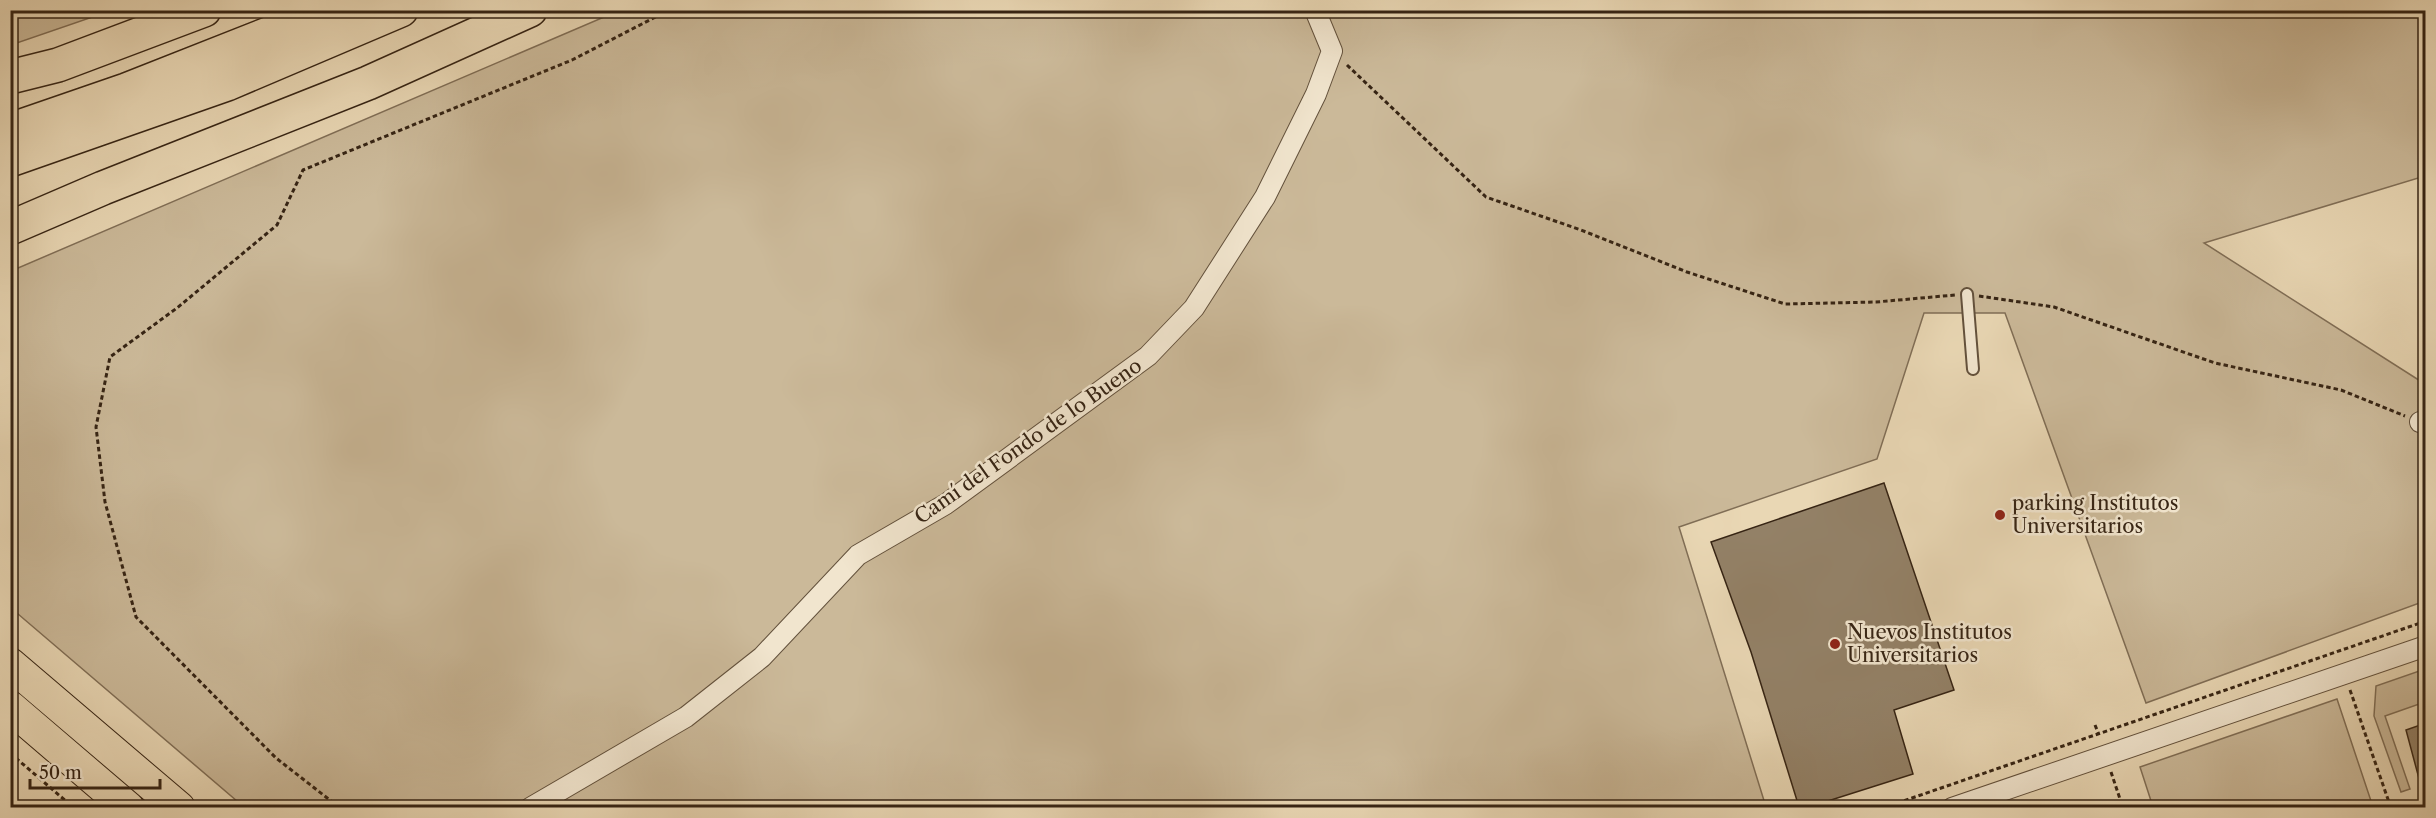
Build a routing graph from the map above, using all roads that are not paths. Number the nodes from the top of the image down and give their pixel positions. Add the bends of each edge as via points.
1 (204, 10) edge
2 (329, 10) edge
3 (400, 10) edge
4 (530, 10) edge
5 (1315, 10) edge
6 (10, 77) edge
7 (10, 130) edge
8 (10, 160) edge
9 (103, 188) junction
10 (10, 214) edge
11 (10, 228) edge
12 (1967, 294) road end
13 (1973, 369) dead end
14 (2426, 646) edge
15 (10, 664) edge
16 (10, 707) edge
17 (128, 807) edge
18 (179, 807) edge
19 (530, 807) edge
20 (1952, 807) edge

1 - 6 highway via 58,65
2 - 7 highway via 126,90
3 - 8 highway via 227,84
4 - 9 highway via 368,83
5 - 19 street, Camí del Fondo de lo Bueno via 1332,51 1316,94 1265,197 1194,308 1148,356 946,504 858,555 762,657 686,717
9 - 10 highway
9 - 11 highway
12 - 13 lane
14 - 20 street
15 - 18 main road
16 - 17 main road

